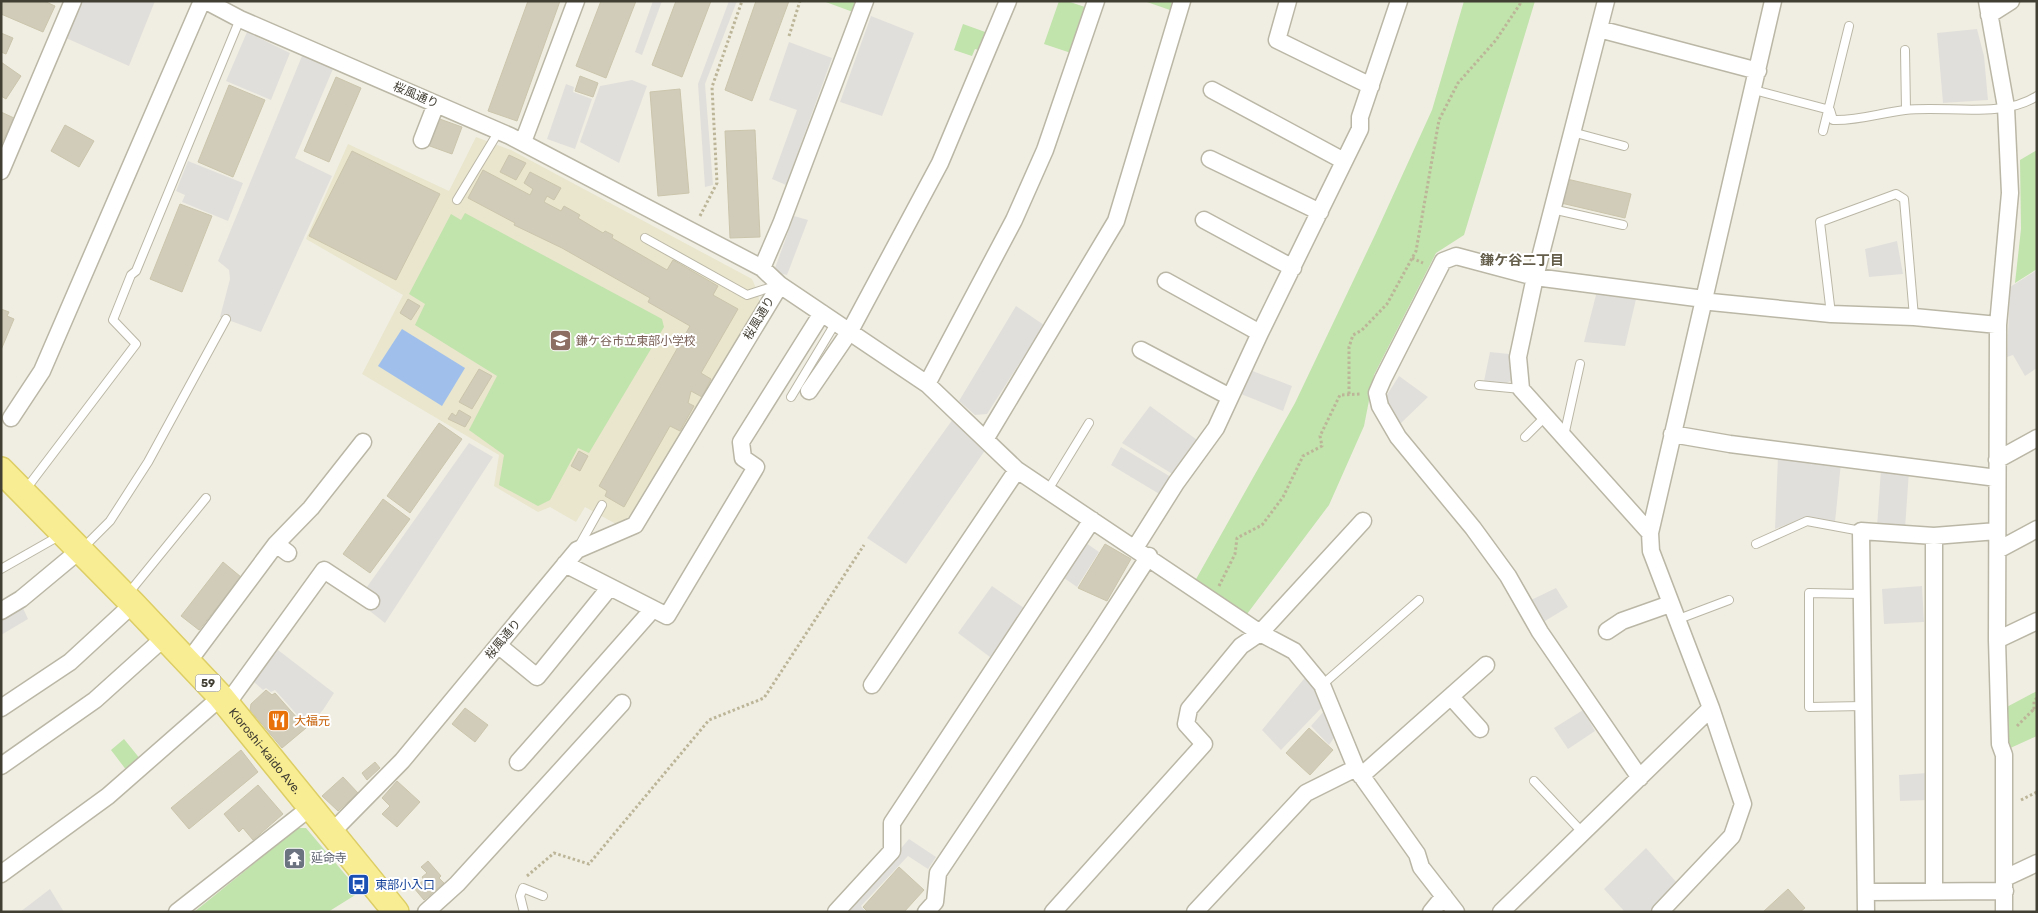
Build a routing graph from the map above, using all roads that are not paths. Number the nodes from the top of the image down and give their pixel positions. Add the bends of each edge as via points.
1 (73, 1) edge
2 (202, 1) edge
3 (206, 1) edge
4 (576, 1) edge
5 (865, 1) edge
6 (1008, 1) edge
7 (1096, 1) edge
8 (1182, 1) edge
9 (1288, 1) edge
10 (1399, 1) edge
11 (1606, 1) edge
12 (1773, 1) edge
13 (2011, 1) edge
14 (1988, 8) edge
15 (240, 19) junction
16 (1849, 26) dead end
17 (1598, 29) junction
18 (1904, 50) dead end
19 (1758, 71) junction
20 (1371, 86) junction
21 (1212, 90) dead end
22 (1754, 90) junction
23 (2037, 96) edge
24 (436, 104) junction
25 (2006, 107) junction
26 (1830, 110) junction
27 (1906, 110) junction
28 (499, 131) junction
29 (1823, 131) dead end
30 (1572, 132) junction
31 (422, 140) dead end
32 (523, 142) junction
33 (1624, 146) dead end
34 (1210, 159) dead end
35 (1344, 161) junction
36 (1, 171) edge
37 (457, 200) dead end
38 (1552, 209) junction
39 (1320, 212) junction
40 (1204, 220) dead end
41 (1623, 225) dead end
42 (645, 238) dead end
43 (762, 268) junction
44 (1292, 268) junction
45 (1535, 277) junction
46 (1166, 281) dead end
47 (780, 285) junction
48 (1704, 299) junction
49 (1831, 314) junction
50 (829, 317) junction
51 (1914, 317) junction
52 (226, 319) dead end
53 (1998, 324) junction
54 (850, 331) junction
55 (1260, 332) junction
56 (1141, 350) dead end
57 (1580, 364) dead end
58 (927, 384) junction
59 (1479, 385) dead end
60 (1521, 389) junction
61 (809, 391) dead end
62 (1378, 393) junction
63 (791, 397) dead end
64 (1230, 397) junction
65 (1370, 410) dead end
66 (1546, 416) junction
67 (11, 418) dead end
68 (1089, 423) dead end
69 (1672, 434) junction
70 (1564, 436) junction
71 (986, 438) junction
72 (1525, 438) dead end
73 (2037, 438) edge
74 (363, 442) dead end
75 (1997, 460) junction
76 (1018, 470) junction
77 (1997, 478) junction
78 (8, 480) edge
79 (1048, 490) junction
80 (206, 498) dead end
81 (602, 505) dead end
82 (1092, 520) junction
83 (1363, 521) dead end
84 (2037, 529) edge
85 (1862, 531) junction
86 (1997, 531) junction
87 (1650, 533) junction
88 (1934, 536) junction
89 (71, 542) junction
90 (1756, 544) dead end
91 (577, 550) junction
92 (1998, 550) junction
93 (1142, 552) junction
94 (565, 564) junction
95 (1, 569) edge
96 (610, 587) junction
97 (1862, 594) junction
98 (130, 600) junction
99 (1418, 600) dead end
100 (1729, 600) dead end
101 (371, 601) dead end
102 (1670, 604) junction
103 (653, 608) junction
104 (1, 611) edge
105 (1676, 620) junction
106 (2037, 621) edge
107 (1607, 631) dead end
108 (1260, 633) junction
109 (165, 637) junction
110 (1997, 640) junction
111 (498, 645) junction
112 (188, 662) junction
113 (1486, 666) dead end
114 (872, 685) dead end
115 (1322, 685) junction
116 (1452, 698) junction
117 (224, 700) junction
118 (622, 703) dead end
119 (1863, 706) junction
120 (1, 708) edge
121 (1711, 708) junction
122 (1480, 729) dead end
123 (518, 762) dead end
124 (1, 766) edge
125 (1359, 772) junction
126 (1640, 778) junction
127 (1534, 781) dead end
128 (310, 806) junction
129 (1583, 833) junction
130 (331, 834) junction
131 (2037, 864) edge
132 (1, 874) edge
133 (2005, 885) junction
134 (1934, 890) junction
135 (1866, 892) junction
136 (543, 896) dead end
137 (1444, 896) junction
138 (1203, 909) edge
139 (1663, 911) edge
140 (176, 912) edge
141 (396, 912) edge
142 (426, 912) edge
143 (524, 912) edge
144 (836, 912) edge
145 (926, 912) edge
146 (1053, 912) edge
147 (1432, 912) edge
148 (1456, 912) edge
149 (1501, 912) edge
150 (1866, 912) edge
151 (2004, 912) edge

1 - 36 street
2 - 67 street via 42,371
3 - 15 street, 桜風通り
4 - 32 street
5 - 43 street
6 - 54 street via 940,163
7 - 58 street via 1045,150 1014,220
8 - 71 street via 1116,221
9 - 20 street via 1277,40
10 - 20 street
11 - 17 street
12 - 19 street
13 - 14 street
14 - 25 street
15 - 24 street, 桜風通り
15 - 78 lane via 113,320 136,344
16 - 26 lane
17 - 19 street
17 - 30 street
18 - 27 lane
19 - 22 street
20 - 35 street via 1360,117 1360,129
21 - 35 street
22 - 26 lane
22 - 48 street
23 - 25 lane via 2028,102
24 - 28 street, 桜風通り
24 - 31 street
25 - 27 lane
25 - 53 street via 2010,194
26 - 27 lane via 1833,120 1851,120
26 - 29 lane
28 - 32 street, 桜風通り
28 - 37 lane
30 - 33 lane
30 - 38 street
32 - 43 street, 桜風通り
34 - 39 street
35 - 39 street
38 - 41 lane
38 - 45 street
39 - 44 street
40 - 44 street
42 - 47 lane via 747,295
43 - 47 street, 桜風通り
44 - 55 street
45 - 48 street
45 - 60 street via 1518,357
45 - 62 street via 1456,256 1443,262
46 - 55 street
47 - 50 street
47 - 91 street, 桜風通り via 635,526
48 - 49 street
48 - 69 street
49 - 51 street
49 - 51 lane via 1820,222 1896,194 1904,199
50 - 54 street
50 - 63 lane
50 - 103 street via 742,442 743,458 756,467 667,616
51 - 53 street
52 - 89 lane via 148,462 110,521 90,543
53 - 75 street
54 - 58 street
54 - 61 street
55 - 64 street
56 - 64 street
57 - 70 lane
58 - 71 street
59 - 60 lane
60 - 66 street
62 - 65 street
62 - 126 street via 1380,406 1398,437 1508,576 1540,632
64 - 93 street via 1216,428 1176,483
66 - 70 street
66 - 72 lane
68 - 79 lane
69 - 77 street
69 - 87 street
70 - 87 street
71 - 76 street
73 - 75 street
74 - 112 street via 282,549
75 - 77 street
76 - 79 street
76 - 114 street
77 - 86 street
78 - 89 main road, Kioroshi-kaido Ave. / 59
79 - 82 street
80 - 98 lane
81 - 91 lane
82 - 93 street
82 - 144 street via 892,823 892,851
83 - 108 street
84 - 92 street
85 - 88 street
85 - 90 lane via 1807,522
85 - 97 street
86 - 88 street
86 - 92 street
87 - 102 street via 1651,551
88 - 134 street
89 - 95 lane
89 - 98 main road, Kioroshi-kaido Ave. / 59
89 - 104 street via 21,599
91 - 94 street, 桜風通り
92 - 110 street
93 - 108 street
93 - 145 street via 1098,636 938,872 935,902
94 - 96 street
94 - 111 street, 桜風通り
96 - 103 street
96 - 111 street via 537,677
97 - 119 street
97 - 119 lane via 1809,593 1809,707
98 - 109 main road, Kioroshi-kaido Ave. / 59
98 - 120 street via 70,662
99 - 115 lane
100 - 105 lane
101 - 117 street via 324,570
102 - 105 street
102 - 107 street via 1622,621
103 - 123 street
105 - 121 street
106 - 110 street
108 - 115 street via 1294,651
108 - 146 street via 1240,646 1189,709 1186,724 1204,744
109 - 112 main road, Kioroshi-kaido Ave. / 59
109 - 124 street via 96,700
110 - 133 street via 2000,744 2004,755
111 - 130 street, 桜風通り via 402,762
112 - 117 main road, Kioroshi-kaido Ave. / 59
113 - 116 street
115 - 125 street
116 - 122 street
116 - 125 street
117 - 128 main road, Kioroshi-kaido Ave. / 59
117 - 132 street via 108,796
118 - 142 street via 457,884
119 - 135 street
121 - 126 street
121 - 139 street via 1743,804 1732,836
125 - 137 street via 1417,854 1421,867
125 - 138 street via 1306,793
126 - 129 street
127 - 129 lane
128 - 130 main road, Kioroshi-kaido Ave. / 59
128 - 140 street
129 - 149 street
130 - 141 main road, Kioroshi-kaido Ave. / 59
131 - 133 street
133 - 134 street
133 - 151 street
134 - 135 street
135 - 150 street
136 - 143 lane via 523,888 520,896
137 - 147 street
137 - 148 street

